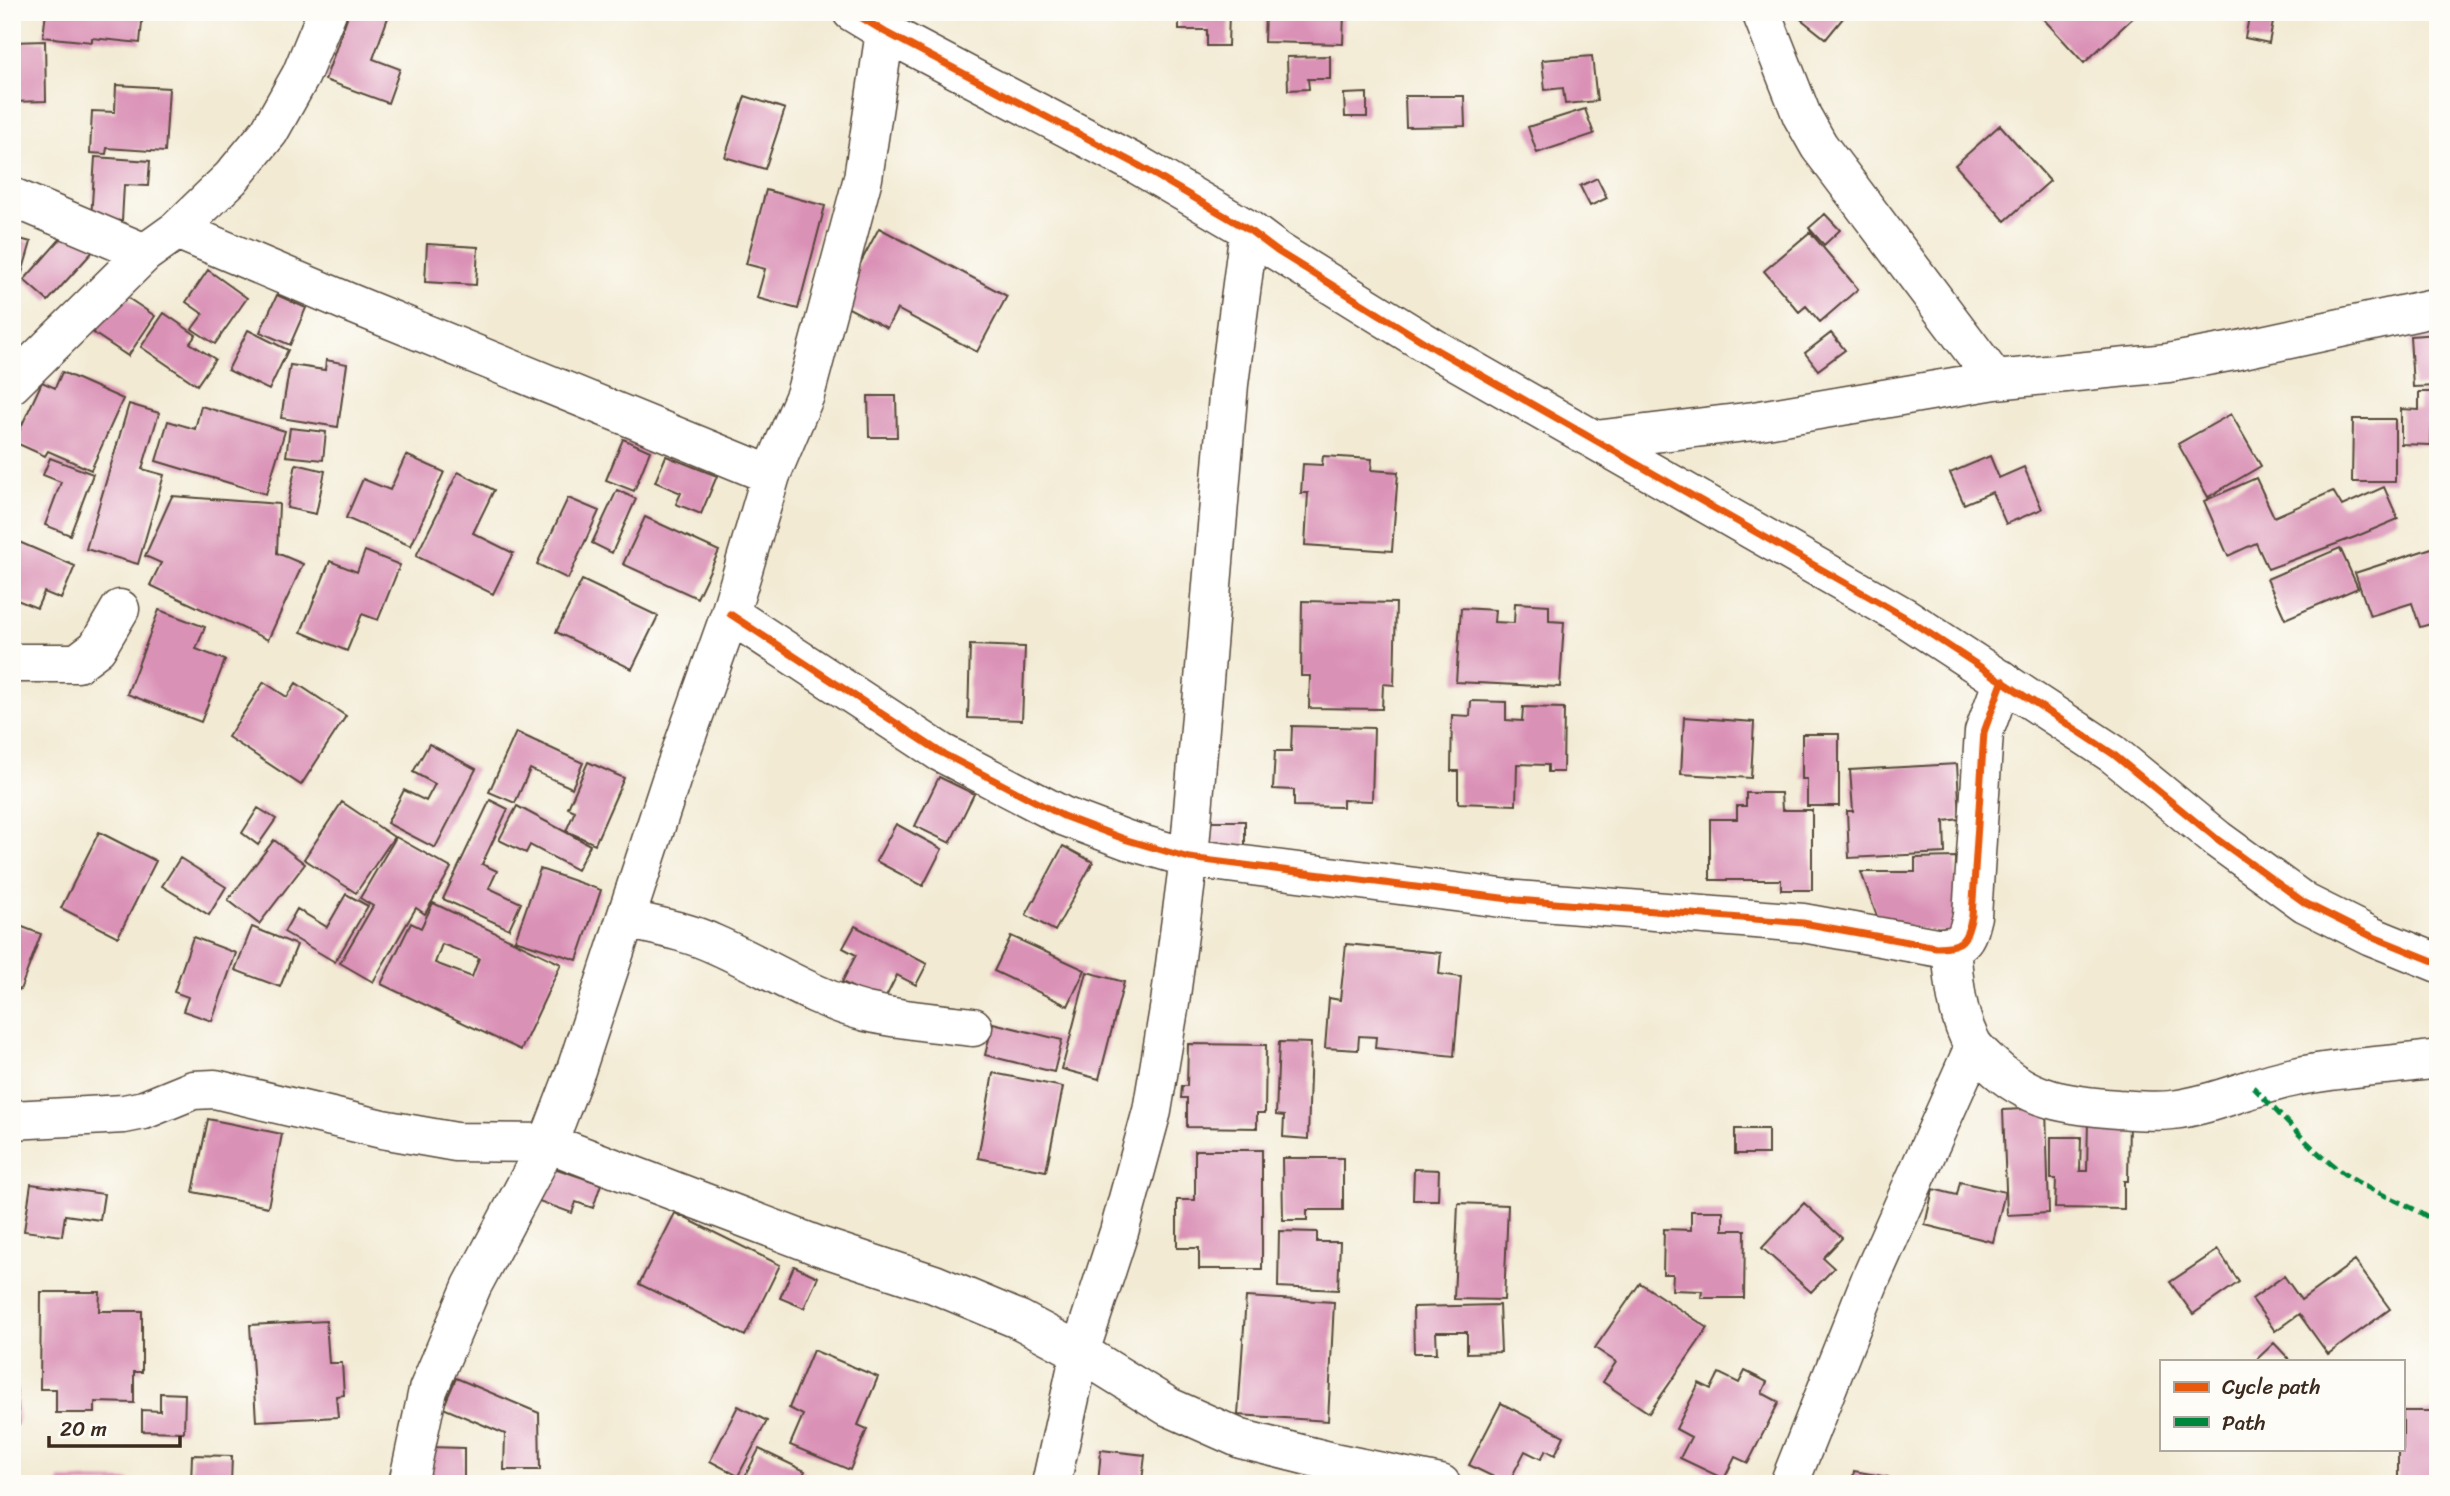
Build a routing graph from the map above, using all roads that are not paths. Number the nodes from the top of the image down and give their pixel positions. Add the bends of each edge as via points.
1 (327, 12) edge
2 (852, 12) edge
3 (1761, 12) edge
4 (885, 33) junction
5 (12, 197) edge
6 (177, 230) junction
7 (1248, 230) junction
8 (145, 253) junction
9 (2438, 307) edge
10 (1995, 380) junction
11 (12, 384) edge
12 (1595, 440) junction
13 (771, 475) junction
14 (120, 609) dead end
15 (730, 614) junction
16 (12, 663) edge
17 (2003, 680) junction
18 (1189, 858) junction
19 (625, 919) junction
20 (1951, 947) junction
21 (2438, 963) edge
22 (973, 1027) dead end
23 (1974, 1047) junction
24 (2438, 1059) edge
25 (12, 1120) edge
26 (548, 1143) junction
27 (1080, 1352) junction
28 (408, 1484) edge
29 (1051, 1484) edge
30 (1441, 1484) edge
31 (1789, 1484) edge

1 - 6 street via 301,75 269,132 231,178
2 - 4 street
3 - 10 street via 1802,116 1819,145
4 - 7 street via 1138,165
4 - 13 street via 863,178 832,299 805,396
5 - 8 street
6 - 8 street
6 - 13 street
7 - 12 street via 1437,350
7 - 18 street via 1229,384
8 - 11 street
9 - 10 street via 2168,363
10 - 12 street via 1754,421
12 - 17 street via 1880,603
13 - 15 street
14 - 16 street via 96,648 77,663
15 - 18 street via 940,752 1063,816
15 - 19 street
17 - 20 street via 1984,732 1972,916 1963,943
17 - 21 street via 2113,754 2305,903
18 - 20 street via 1517,901 1803,923
18 - 27 street via 1152,1111
19 - 22 street via 712,943 792,983 865,1011
19 - 26 street
20 - 23 street via 1962,1021
23 - 24 street via 2009,1082 2040,1095 2070,1105 2135,1110 2182,1108 2340,1069
23 - 31 street via 1871,1278
25 - 26 street via 124,1114 193,1090 215,1089 456,1142
26 - 27 street via 816,1245 934,1284 1020,1320
26 - 28 street via 472,1286 428,1390
27 - 29 street
27 - 30 street via 1169,1407 1241,1439

